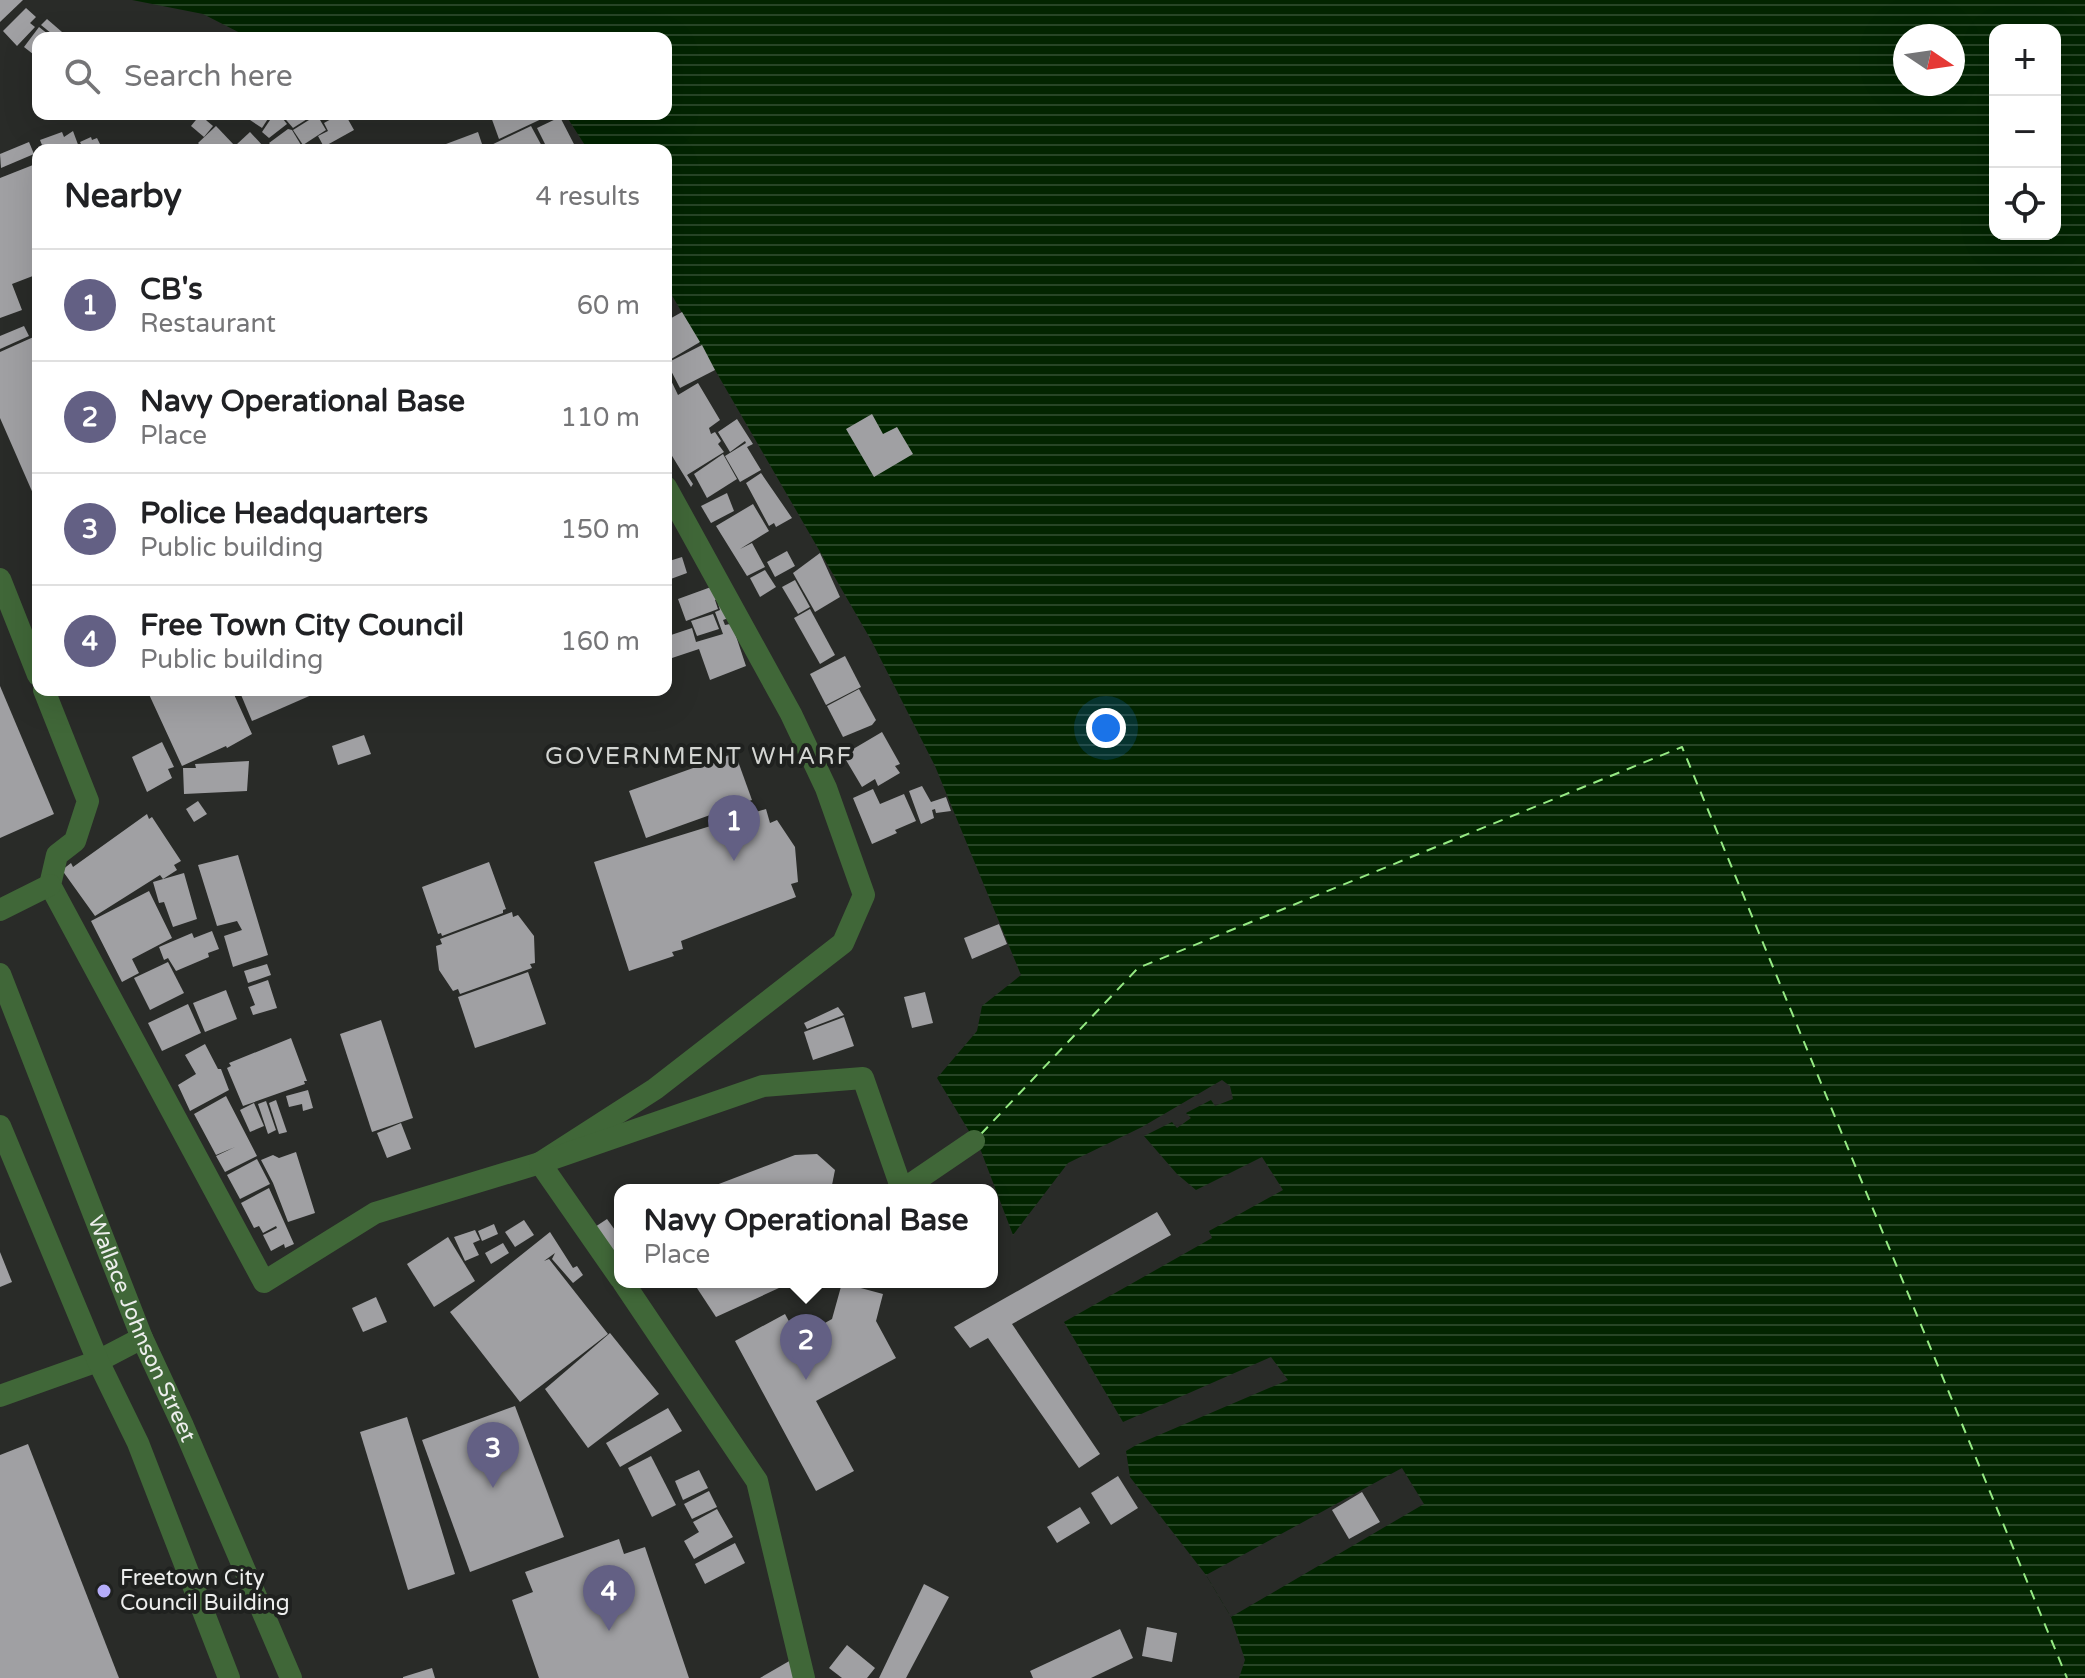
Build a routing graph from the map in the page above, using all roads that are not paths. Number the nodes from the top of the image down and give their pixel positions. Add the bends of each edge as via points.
1 (672, 498) edge
2 (0, 579) edge
3 (32, 660) edge
4 (46, 696) edge
5 (50, 885) junction
6 (0, 910) edge
7 (0, 974) edge
8 (0, 1126) edge
9 (974, 1141) dead end
10 (540, 1163) junction
11 (900, 1184) edge
12 (911, 1184) edge
13 (614, 1270) edge
14 (626, 1288) edge
15 (142, 1338) junction
16 (98, 1361) junction
17 (0, 1396) edge
18 (229, 1678) edge
19 (291, 1678) edge
20 (804, 1678) edge

1 - 10 street via 791,714 826,788 864,895 843,943 655,1089
2 - 3 street
4 - 5 street via 88,801 75,841 57,855
5 - 6 street
5 - 10 street via 264,1282 375,1213
7 - 15 street, Wallace Johnson Street
8 - 16 street
9 - 12 street
10 - 11 street via 763,1086 863,1078
10 - 13 street
14 - 20 street via 757,1481
15 - 16 street
15 - 19 street, Wallace Johnson Street
16 - 17 street
16 - 18 street via 138,1443

